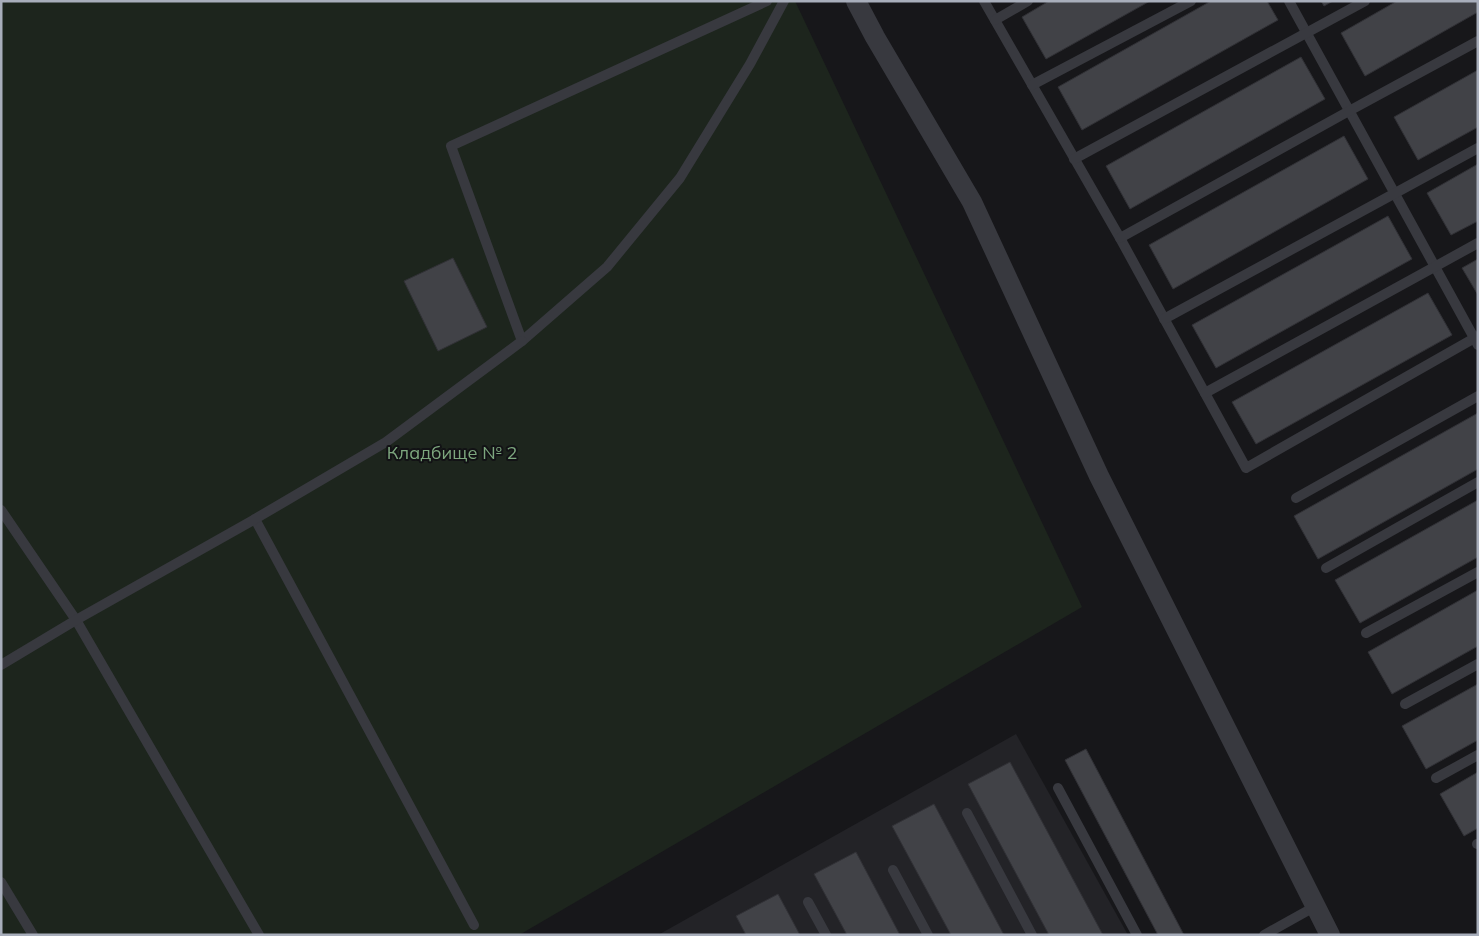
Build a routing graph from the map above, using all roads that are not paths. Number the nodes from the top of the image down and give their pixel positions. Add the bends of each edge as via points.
1 (767, 1) edge
2 (784, 1) edge
3 (856, 1) edge
4 (984, 1) edge
5 (1028, 1) edge
6 (1191, 1) edge
7 (1289, 1) edge
8 (1365, 1) edge
9 (994, 20) junction
10 (1306, 33) junction
11 (1478, 41) edge
12 (1032, 85) junction
13 (1349, 111) junction
14 (1478, 148) edge
15 (1074, 159) junction
16 (1395, 194) junction
17 (1120, 238) junction
18 (1478, 243) edge
19 (1435, 266) junction
20 (1164, 319) junction
21 (1477, 340) edge
22 (522, 341) junction
23 (1205, 393) junction
24 (1478, 396) edge
25 (1478, 482) edge
26 (1296, 498) dead end
27 (1, 510) edge
28 (255, 519) junction
29 (1326, 568) dead end
30 (1478, 572) edge
31 (76, 620) junction
32 (1366, 633) dead end
33 (1478, 664) edge
34 (1, 665) edge
35 (1405, 704) dead end
36 (1478, 755) edge
37 (1436, 778) dead end
38 (1058, 788) dead end
39 (967, 813) dead end
40 (893, 870) dead end
41 (1, 882) edge
42 (808, 902) dead end
43 (1316, 906) junction
44 (474, 925) dead end
45 (1269, 934) edge
46 (33, 935) edge
47 (259, 935) edge
48 (826, 935) edge
49 (928, 935) edge
50 (1032, 935) edge
51 (1138, 935) edge
52 (1330, 935) edge

1 - 22 lane via 450,146
2 - 22 lane via 750,64 680,178 607,267
3 - 43 street via 972,202 1099,476
4 - 9 lane
5 - 9 lane
6 - 12 lane
7 - 10 lane
8 - 10 lane
9 - 12 lane
10 - 13 lane
10 - 15 lane
11 - 13 lane
12 - 15 lane
13 - 16 lane
13 - 17 lane
14 - 16 lane
15 - 17 lane
16 - 19 lane
16 - 20 lane
17 - 20 lane
18 - 19 lane
19 - 21 lane
19 - 23 lane
20 - 23 lane
21 - 23 lane via 1246,468
22 - 28 lane via 386,442
24 - 26 lane
25 - 29 lane
27 - 31 lane
28 - 31 lane
28 - 44 lane
30 - 32 lane
31 - 34 lane
31 - 47 lane
33 - 35 lane
36 - 37 lane
38 - 51 lane
39 - 50 lane
40 - 49 lane
41 - 46 lane
42 - 48 lane
43 - 45 lane
43 - 52 street

